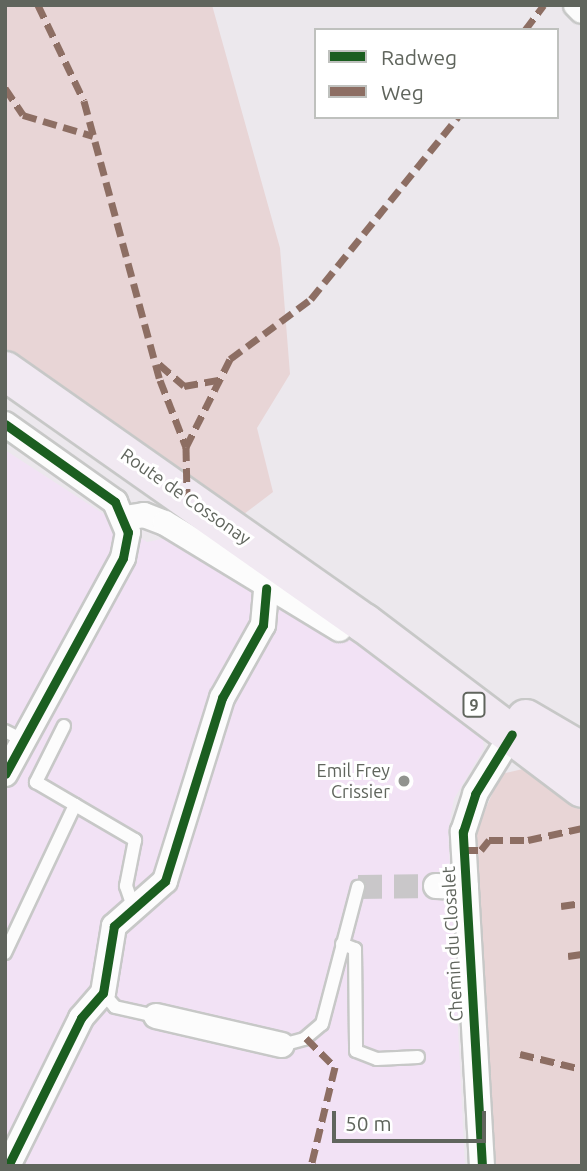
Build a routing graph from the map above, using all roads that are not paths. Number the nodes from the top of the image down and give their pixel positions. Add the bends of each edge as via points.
1 (576, 5) edge
2 (582, 11) edge
3 (5, 371) edge
4 (5, 424) edge
5 (125, 518) junction
6 (266, 588) junction
7 (352, 626) junction
8 (64, 726) dead end
9 (512, 734) junction
10 (14, 736) edge
11 (582, 752) edge
12 (5, 774) edge
13 (582, 788) edge
14 (75, 805) junction
15 (436, 886) tunnel mouth
16 (358, 887) dead end
17 (466, 887) junction
18 (134, 909) junction
19 (342, 944) junction
20 (5, 953) edge
21 (103, 993) junction
22 (156, 1016) joint
23 (282, 1045) joint
24 (418, 1057) dead end
25 (8, 1166) edge
26 (482, 1166) edge

1 - 2 street
3 - 7 main road, Route de Cossonay / 9
4 - 5 street via 100,490
5 - 6 street via 144,515 165,523
5 - 10 street via 123,558
6 - 7 street
6 - 18 street via 263,625 222,698 165,881
7 - 9 main road, Route de Cossonay / 9
7 - 11 main road, Route de Cossonay / 9
8 - 14 lane via 36,782
9 - 13 main road, Route de Cossonay / 9
9 - 17 street, Chemin du Closalet via 475,794 463,832
10 - 12 street
14 - 18 lane via 135,840 126,886
14 - 20 lane
15 - 17 street
16 - 19 lane
17 - 26 street, Chemin du Closalet
18 - 21 street via 114,926
19 - 23 lane via 322,1024
19 - 24 lane via 355,949 356,1051 377,1059
21 - 22 lane via 115,1007
21 - 25 street via 81,1018
22 - 23 street

